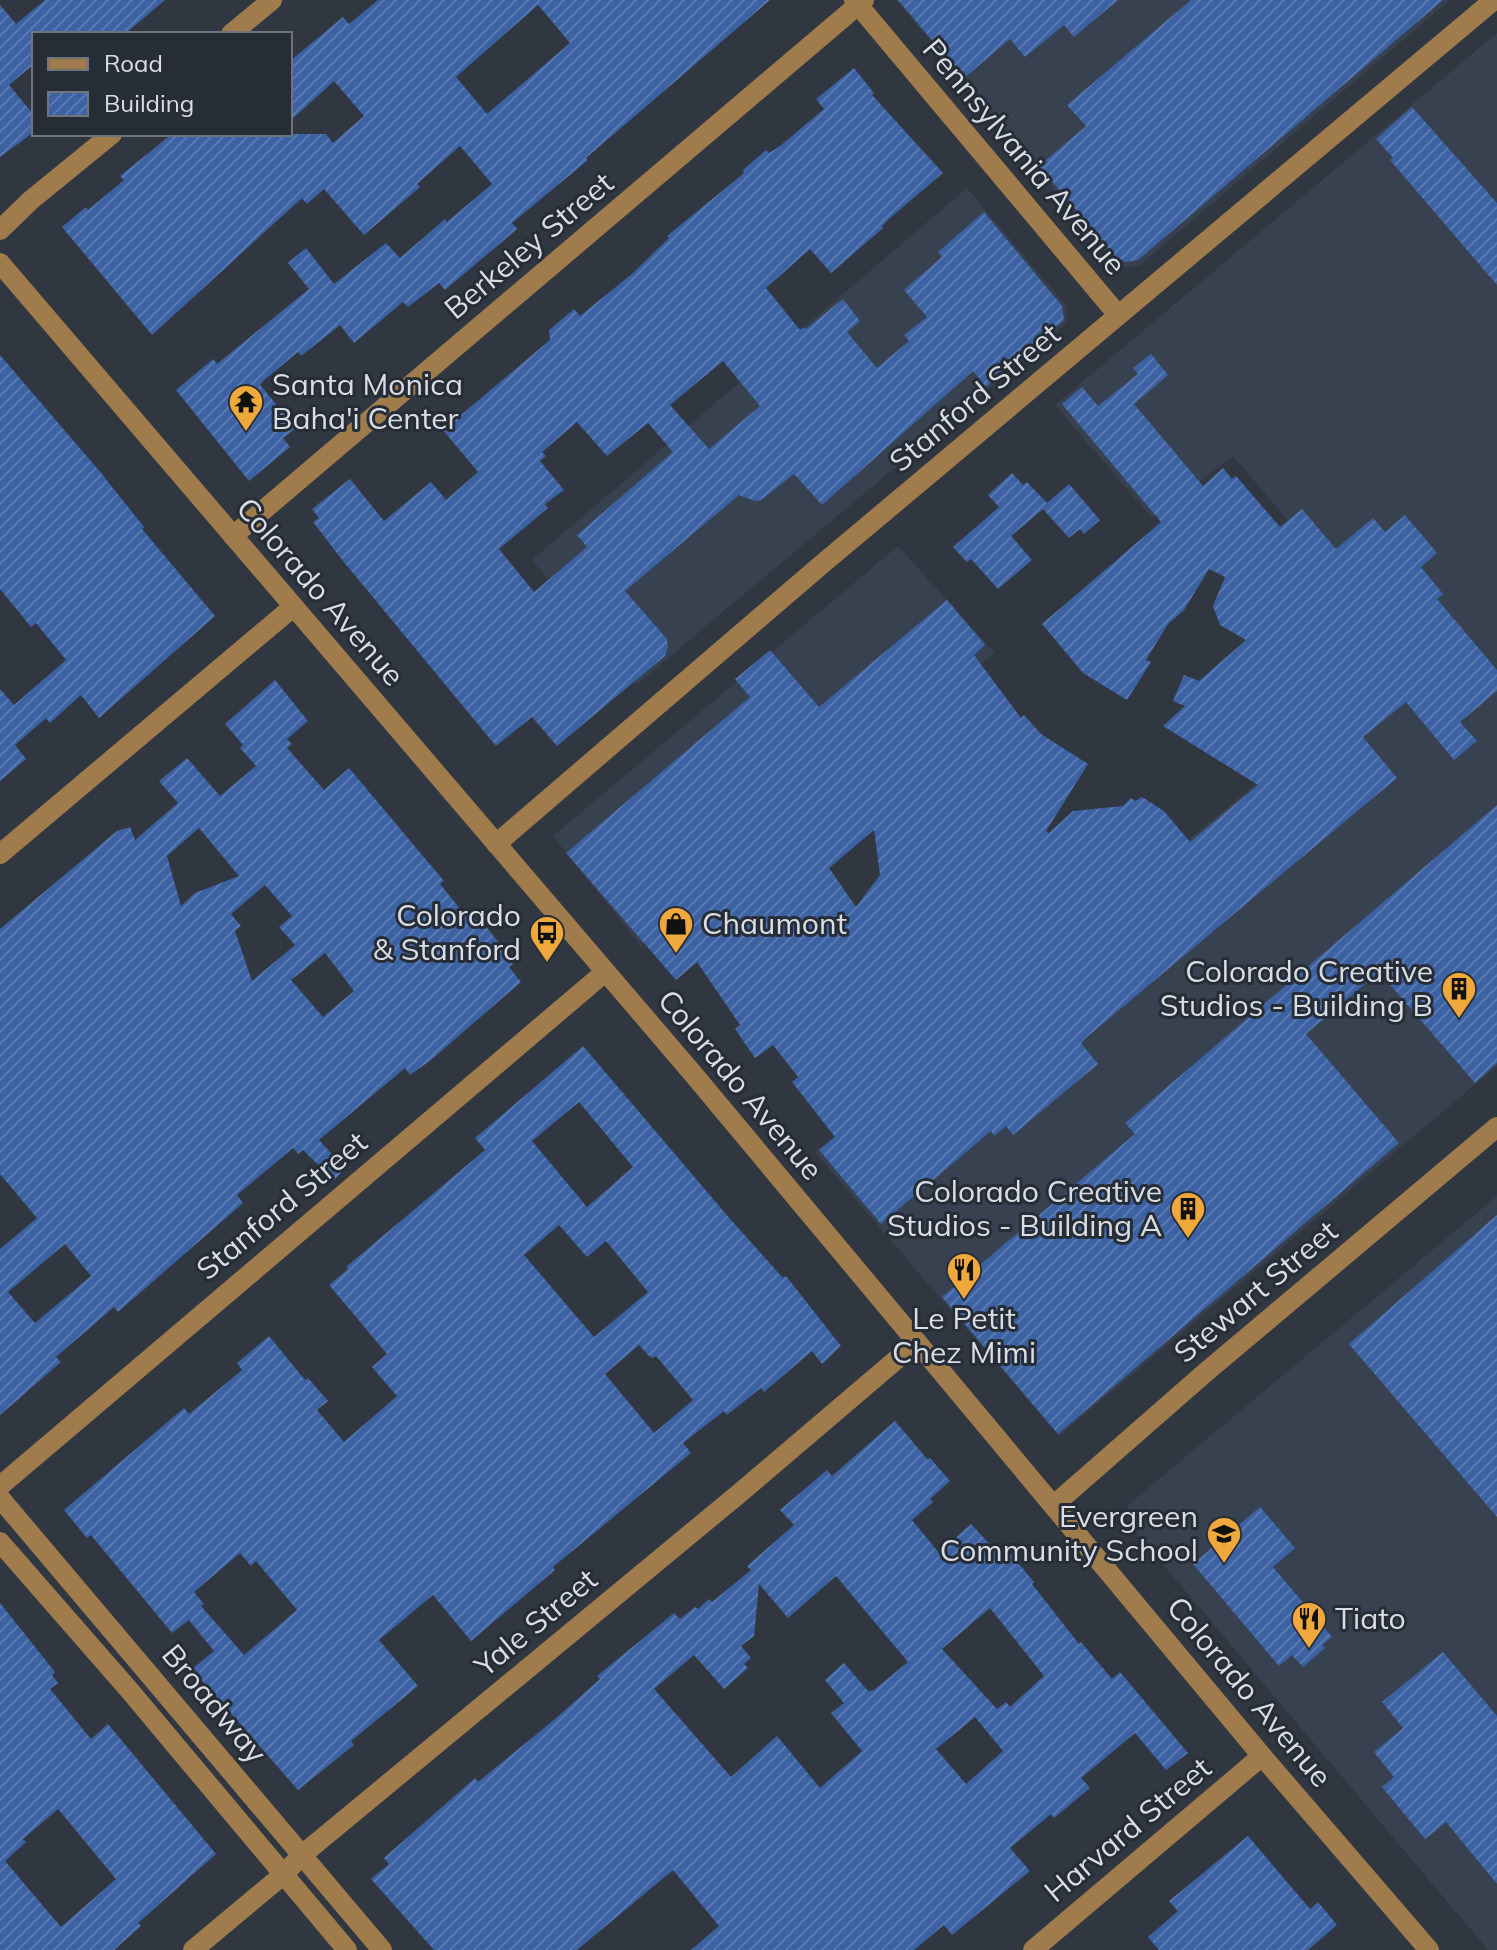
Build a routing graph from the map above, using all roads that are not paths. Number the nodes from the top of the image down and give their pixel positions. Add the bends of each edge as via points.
1 (272, 0) edge
2 (1494, 0) edge
3 (858, 2) edge
4 (233, 32) edge
5 (110, 136) edge
6 (0, 230) edge
7 (0, 263) edge
8 (1118, 315) junction
9 (233, 536) junction
10 (293, 607) junction
11 (496, 844) junction
12 (0, 854) edge
13 (604, 973) junction
14 (1493, 1140) edge
15 (917, 1342) junction
16 (0, 1486) edge
17 (0, 1498) edge
18 (1054, 1505) junction
19 (0, 1542) edge
20 (1262, 1756) junction
21 (302, 1855) junction
22 (284, 1874) junction
23 (193, 1950) edge
24 (347, 1950) edge
25 (382, 1950) edge
26 (1033, 1950) edge
27 (1429, 1950) edge

1 - 4 street
2 - 8 street, Stanford Street
3 - 8 street, Pennsylvania Avenue
3 - 9 street, Berkeley Street
5 - 6 street
7 - 9 street, Colorado Avenue
8 - 11 street, Stanford Street
9 - 10 street, Colorado Avenue
10 - 11 street, Colorado Avenue
10 - 12 street
11 - 13 street, Colorado Avenue
13 - 15 street, Colorado Avenue
13 - 16 street, Stanford Street
14 - 18 street, Stewart Street via 1206,1372
15 - 18 street, Colorado Avenue
15 - 21 street, Yale Street
17 - 21 street, Broadway
18 - 20 street, Colorado Avenue
19 - 22 street, Broadway
20 - 26 street, Harvard Street
20 - 27 street, Colorado Avenue
21 - 22 street, Yale Street
21 - 25 street, Broadway
22 - 23 street, Yale Street
22 - 24 street, Broadway

